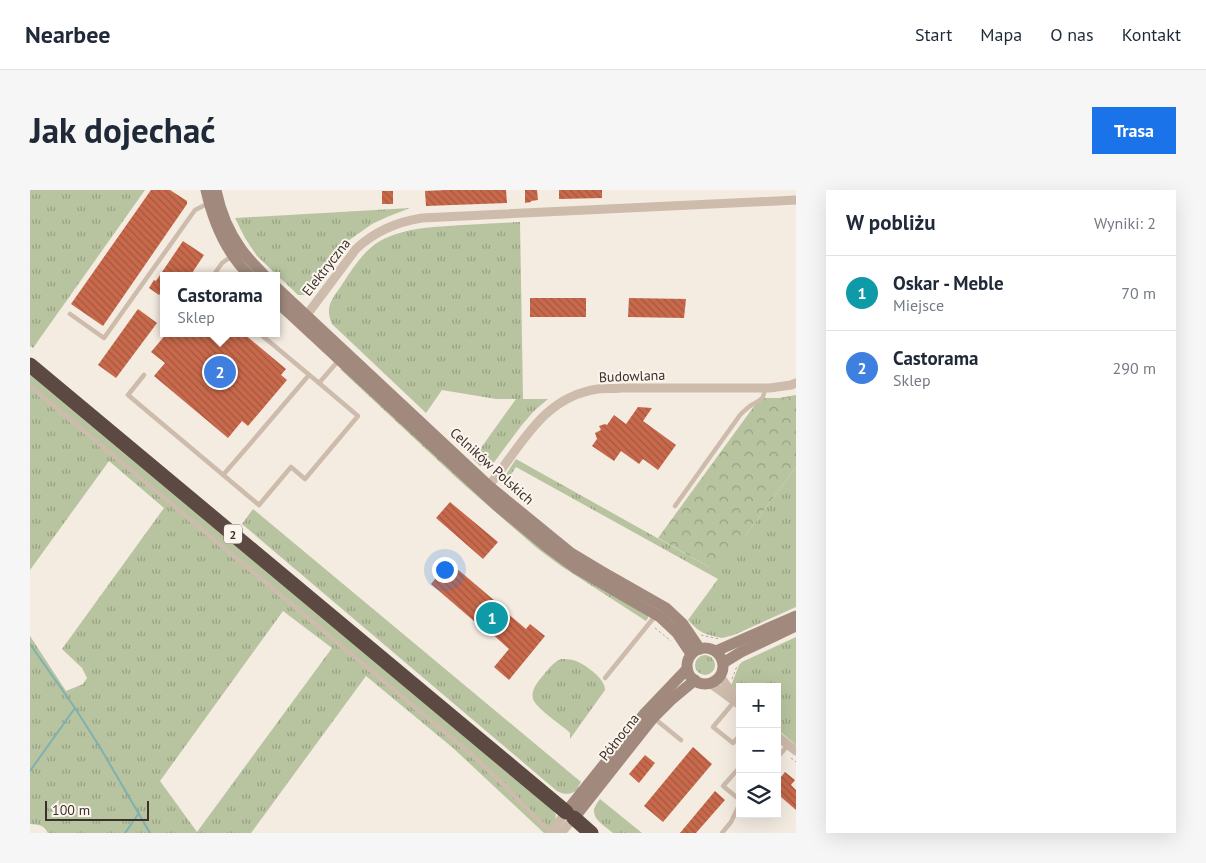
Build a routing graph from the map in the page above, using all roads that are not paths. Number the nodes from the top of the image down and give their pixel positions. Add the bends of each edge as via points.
1 (206, 190) edge
2 (215, 198) edge
3 (796, 200) edge
4 (233, 255) junction
5 (215, 272) edge
6 (247, 272) edge
7 (261, 272) edge
8 (280, 292) edge
9 (280, 304) edge
10 (70, 314) dead end
11 (303, 319) junction
12 (264, 337) edge
13 (339, 360) junction
14 (30, 365) edge
15 (144, 375) dead end
16 (309, 375) junction
17 (319, 383) junction
18 (796, 383) edge
19 (30, 386) edge
20 (764, 388) junction
21 (222, 475) junction
22 (486, 490) junction
23 (675, 506) dead end
24 (796, 616) edge
25 (653, 619) junction
26 (796, 626) edge
27 (696, 651) junction
28 (716, 651) junction
29 (723, 663) junction
30 (687, 669) junction
31 (605, 678) dead end
32 (715, 679) junction
33 (695, 680) junction
34 (736, 700) edge
35 (736, 704) edge
36 (646, 713) junction
37 (781, 739) edge
38 (681, 740) dead end
39 (736, 740) edge
40 (792, 748) edge
41 (781, 755) edge
42 (736, 771) edge
43 (736, 798) edge
44 (736, 811) edge
45 (570, 815) junction
46 (551, 832) edge
47 (562, 833) edge
48 (591, 833) edge
49 (722, 833) edge

1 - 2 street
2 - 4 street via 221,236
2 - 7 street via 240,248
2 - 10 lane via 195,210 104,338
3 - 11 street, Elektryczna via 422,218 398,223 356,249
4 - 5 lane
4 - 6 street
8 - 11 street, Celników Polskich
9 - 11 street, Celników Polskich
11 - 13 street, Celników Polskich
11 - 22 street, Celników Polskich
12 - 16 lane
13 - 17 lane
13 - 22 street, Celników Polskich
14 - 45 highway, 2
15 - 21 lane via 128,396
16 - 17 lane
16 - 21 lane
17 - 21 lane via 358,416 305,479 291,467 259,505
18 - 20 street, Budowlana
19 - 46 lane via 472,755
20 - 22 street, Budowlana via 598,389 572,397 551,408 537,422
20 - 23 lane via 760,401 740,415
22 - 25 street, Celników Polskich via 565,561
22 - 27 street, Celników Polskich via 571,552 666,608 683,624
24 - 28 street
25 - 27 street, Celników Polskich via 674,630
25 - 31 lane
26 - 29 street
27 - 28 street via 709,648
27 - 30 street via 687,662
28 - 29 street
29 - 32 street
30 - 33 street
30 - 36 street, Północna
32 - 33 street via 704,684
32 - 34 street
33 - 36 street, Północna via 671,700
35 - 39 lane via 713,727 733,743
36 - 38 lane
36 - 45 street, Północna
37 - 40 street
40 - 41 lane
42 - 43 lane via 723,786
44 - 49 lane
45 - 46 street
45 - 47 street
45 - 48 highway, 2

